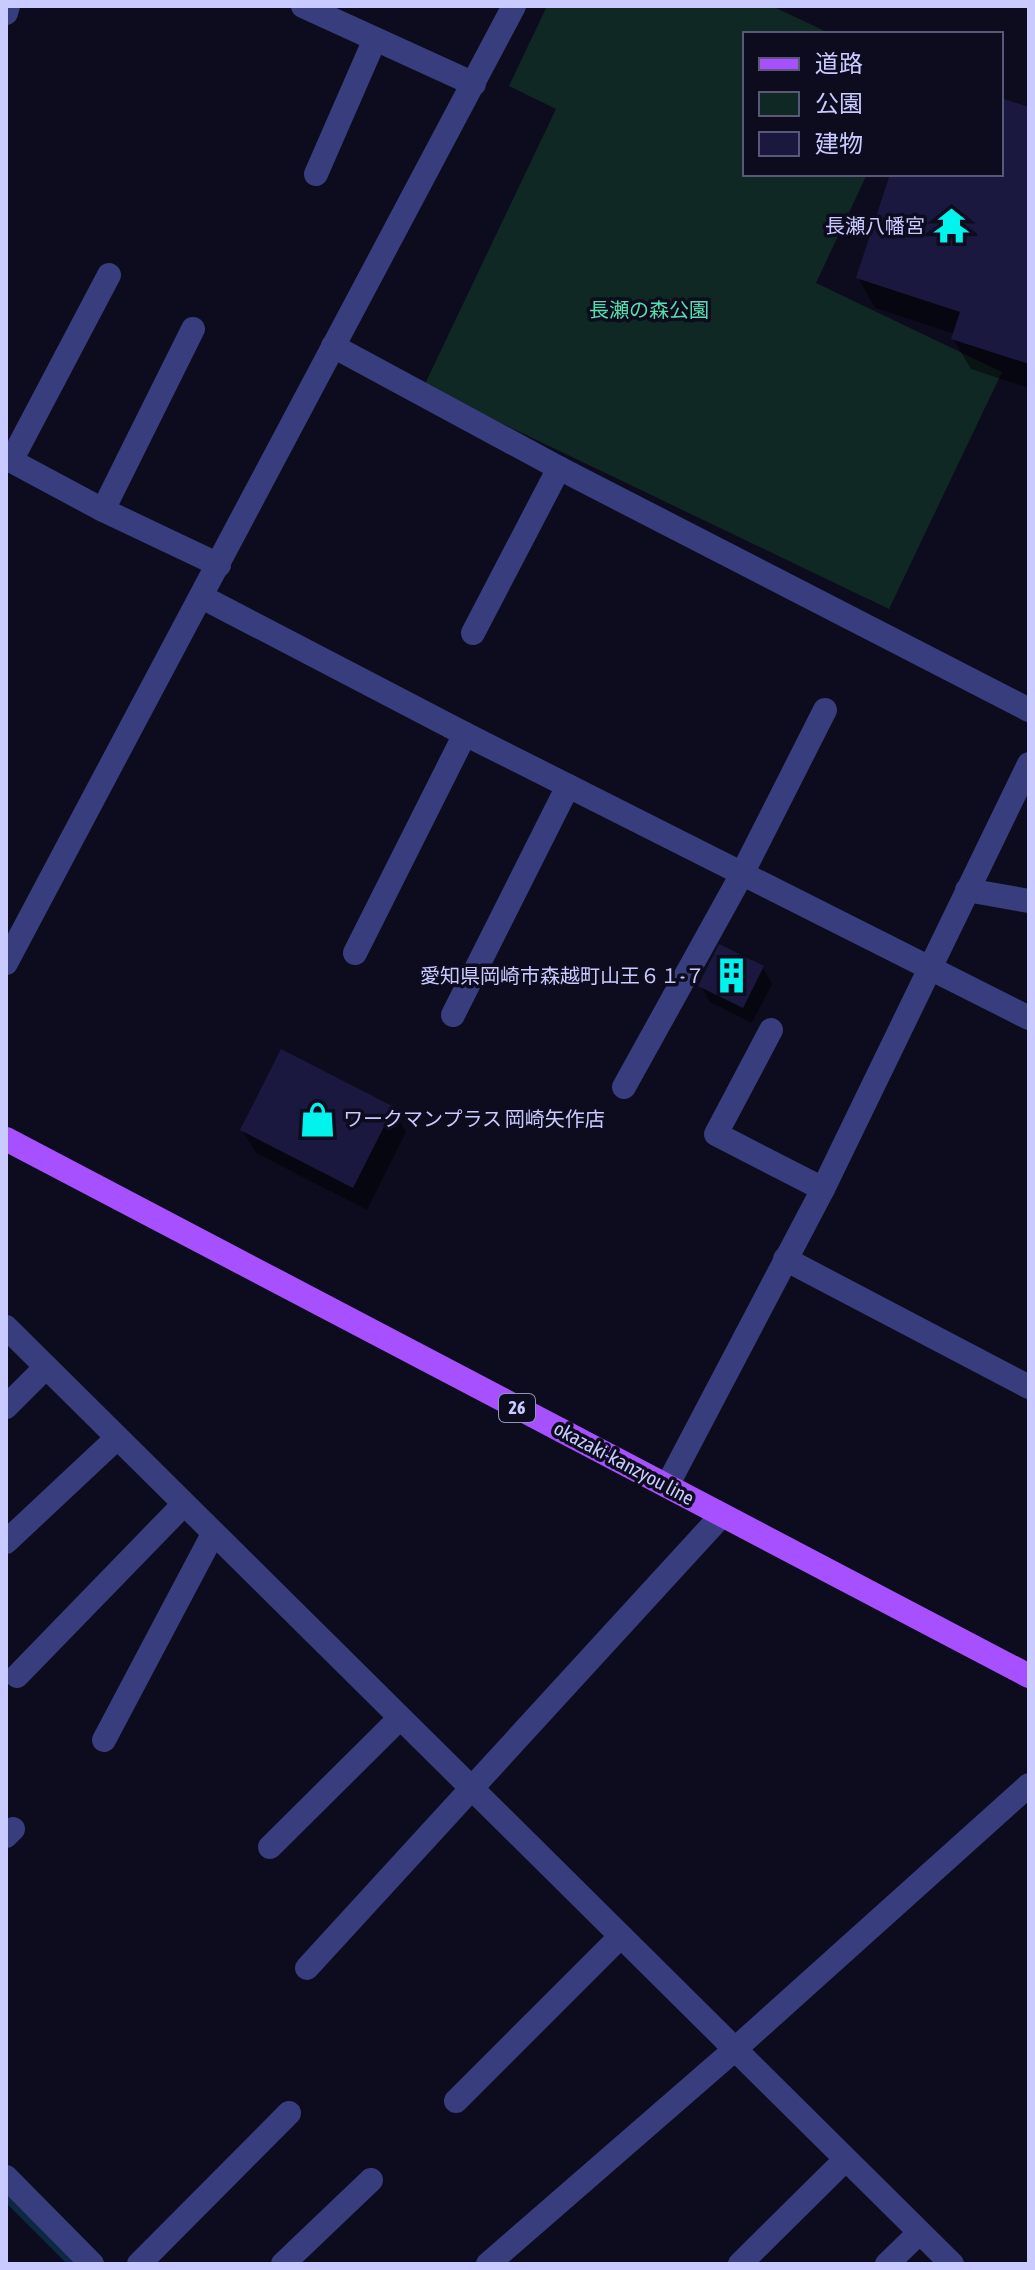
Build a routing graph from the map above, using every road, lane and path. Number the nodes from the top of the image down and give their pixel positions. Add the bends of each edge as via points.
1 (8, 6) edge
2 (303, 6) edge
3 (514, 6) edge
4 (6, 13) edge
5 (375, 39) junction
6 (474, 84) junction
7 (316, 174) dead end
8 (109, 275) dead end
9 (193, 329) dead end
10 (333, 346) junction
11 (9, 460) edge
12 (559, 468) junction
13 (103, 510) junction
14 (219, 565) junction
15 (202, 597) junction
16 (473, 633) dead end
17 (825, 710) dead end
18 (1029, 710) edge
19 (465, 734) junction
20 (1029, 764) edge
21 (568, 786) junction
22 (742, 874) junction
23 (967, 890) junction
24 (1029, 901) edge
25 (355, 953) dead end
26 (6, 963) edge
27 (932, 968) junction
28 (453, 1015) dead end
29 (1029, 1018) edge
30 (771, 1030) dead end
31 (624, 1087) dead end
32 (6, 1139) edge
33 (823, 1189) junction
34 (785, 1259) junction
35 (6, 1327) edge
36 (46, 1367) junction
37 (1029, 1387) edge
38 (6, 1407) edge
39 (117, 1438) junction
40 (667, 1486) junction
41 (184, 1504) junction
42 (722, 1515) junction
43 (213, 1534) junction
44 (6, 1542) edge
45 (17, 1676) dead end
46 (1029, 1676) edge
47 (399, 1719) junction
48 (104, 1740) dead end
49 (1029, 1785) edge
50 (472, 1791) junction
51 (270, 1847) dead end
52 (619, 1938) junction
53 (307, 1968) dead end
54 (733, 2051) junction
55 (456, 2101) dead end
56 (289, 2113) dead end
57 (845, 2160) junction
58 (6, 2177) edge
59 (371, 2180) dead end
60 (919, 2233) junction
61 (92, 2264) edge
62 (139, 2264) edge
63 (283, 2264) edge
64 (488, 2264) edge
65 (740, 2264) edge
66 (887, 2264) edge
67 (952, 2264) edge

1 - 4 street
2 - 5 street
3 - 6 street
5 - 6 street
5 - 7 street
6 - 10 street
8 - 11 street
9 - 13 street
10 - 12 street
10 - 14 street
11 - 13 street
12 - 16 street
12 - 18 street
13 - 14 street
14 - 15 street
15 - 19 street
15 - 26 street
17 - 22 street
19 - 21 street
19 - 25 street
20 - 23 street
21 - 22 street
21 - 28 street
22 - 27 street
22 - 31 street
23 - 24 street
23 - 27 street
27 - 29 street
27 - 33 street
30 - 33 street via 716,1134
32 - 40 main road, okazaki-kanzyou line / 26
33 - 34 street
34 - 37 street
34 - 40 street
35 - 36 street
36 - 38 street
36 - 39 street
39 - 41 street
39 - 44 street
40 - 42 main road, okazaki-kanzyou line / 26
41 - 43 street
41 - 45 street
42 - 46 main road, okazaki-kanzyou line / 26
42 - 50 street
43 - 47 street
43 - 48 street
47 - 50 street
47 - 51 street
49 - 54 street
50 - 52 street
50 - 53 street
52 - 54 street
52 - 55 street
54 - 57 street
54 - 64 street
56 - 62 street
57 - 60 street
57 - 65 street
58 - 61 street
59 - 63 street
60 - 66 street
60 - 67 street

